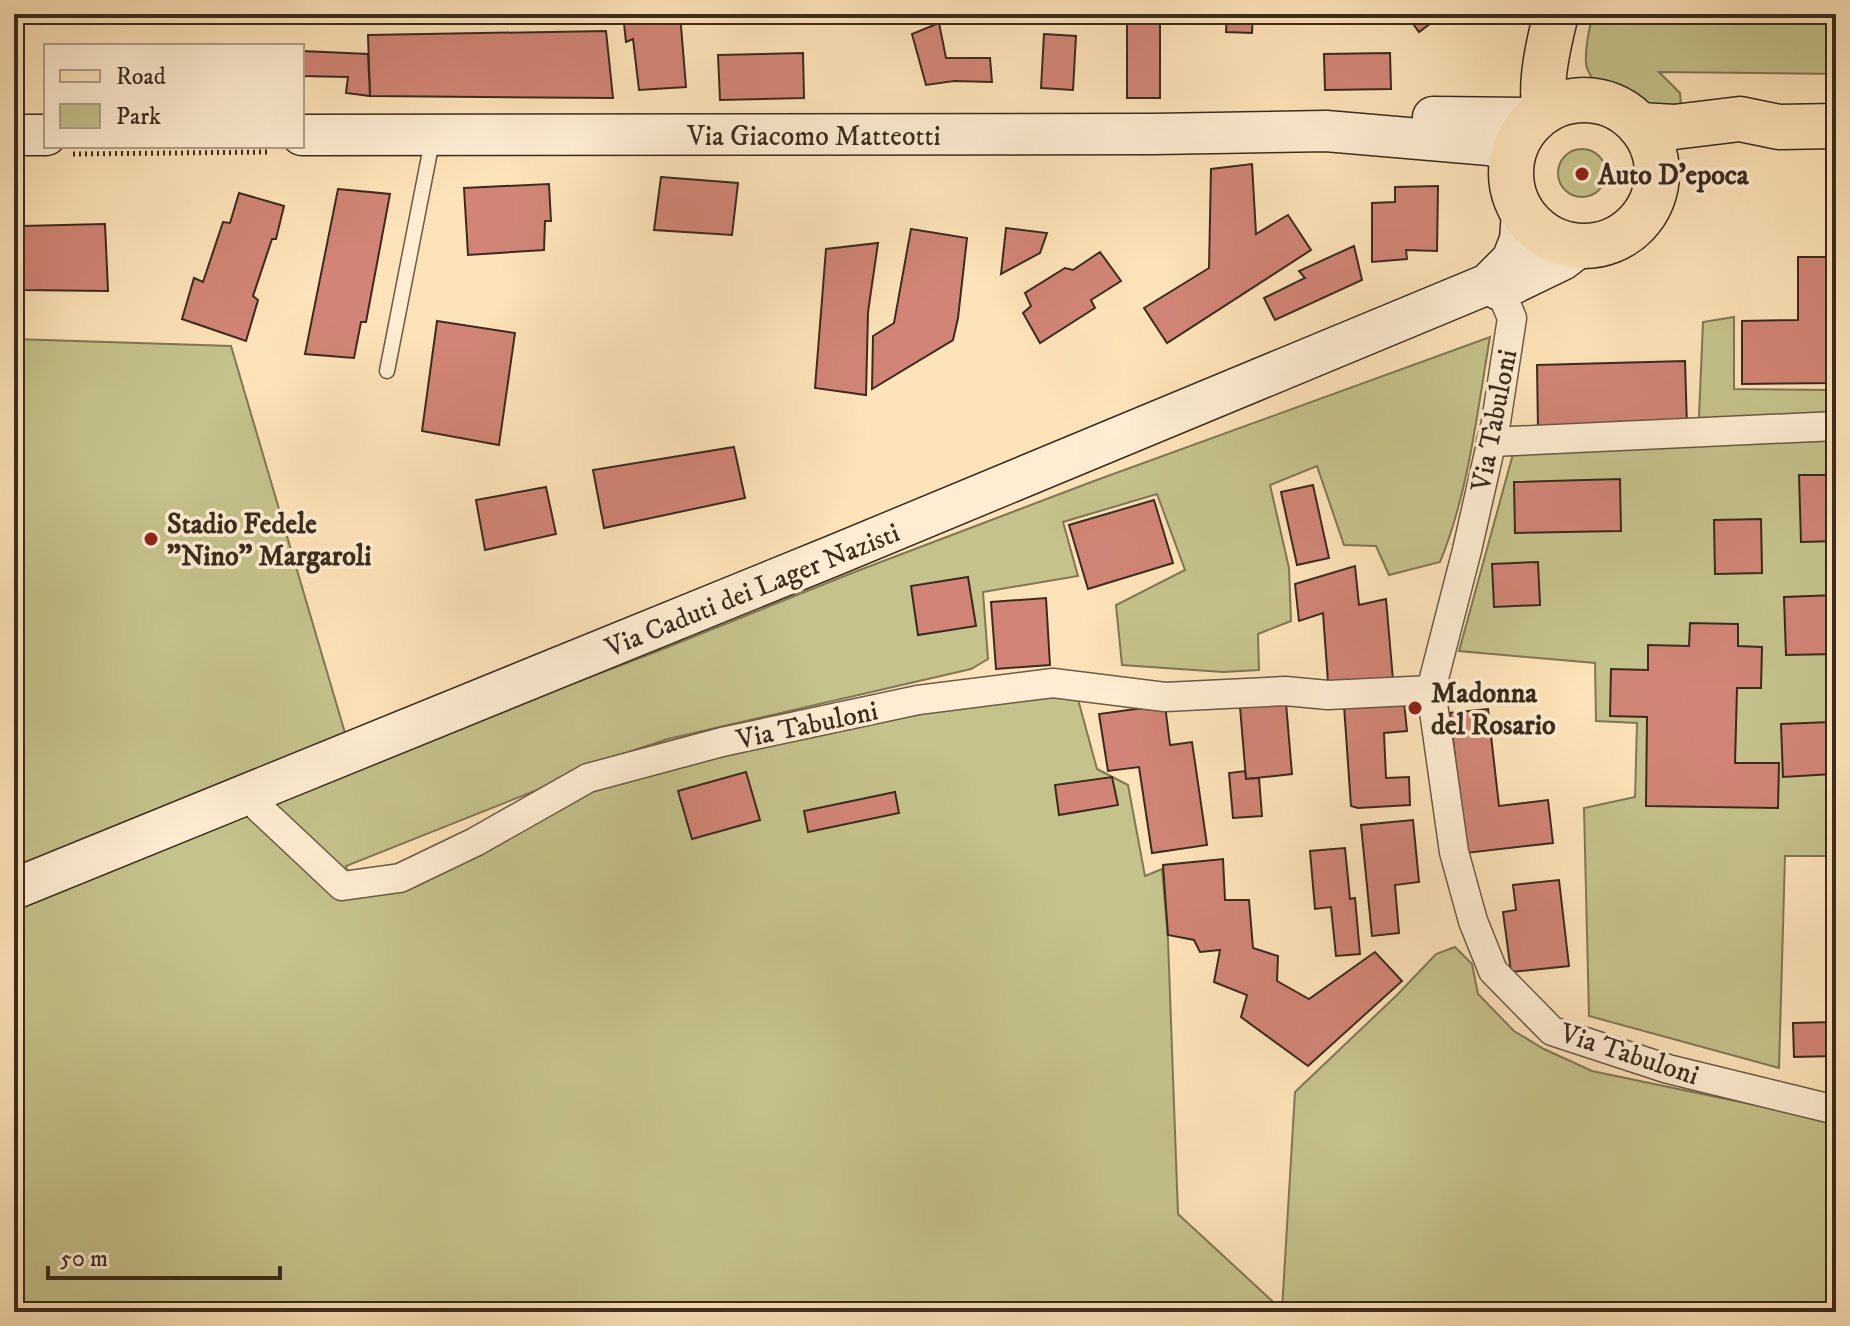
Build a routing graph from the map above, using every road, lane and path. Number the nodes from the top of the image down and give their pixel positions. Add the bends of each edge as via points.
1 (1552, 26) edge
2 (1543, 120) junction
3 (1639, 125) junction
4 (1836, 126) edge
5 (1779, 127) junction
6 (14, 135) edge
7 (44, 135) edge
8 (304, 135) edge
9 (434, 135) junction
10 (1657, 166) junction
11 (1522, 212) junction
12 (1579, 247) junction
13 (1494, 287) junction
14 (387, 371) dead end
15 (1836, 426) edge
16 (1491, 442) junction
17 (1431, 690) junction
18 (251, 794) junction
19 (14, 889) edge
20 (1836, 1110) edge

1 - 2 main road
2 - 3 main road via 1589,100 1611,105
2 - 9 main road, Via Giacomo Matteotti via 1403,118 1326,131 1154,134
2 - 11 main road via 1511,176
3 - 5 main road via 1674,127 1740,119
3 - 10 main road via 1652,144
4 - 5 main road
5 - 10 main road via 1701,145
6 - 7 main road
8 - 9 main road, Via Giacomo Matteotti
9 - 14 lane
10 - 12 main road via 1653,201 1641,221 1613,241
11 - 12 main road via 1546,237
11 - 13 main road, Via Caduti dei Lager Nazisti via 1520,240
12 - 13 main road, Via Caduti dei Lager Nazisti via 1562,260
13 - 16 street, Via Tabuloni via 1512,318
13 - 18 main road, Via Caduti dei Lager Nazisti
15 - 16 street
16 - 17 street, Via Tabuloni
17 - 18 street, Via Tabuloni via 1165,697 1053,683 918,700 722,742 588,778 400,878 342,886 259,808
17 - 20 street, Via Tabuloni via 1454,852 1493,971 1552,1031 1668,1069
18 - 19 main road, Via Caduti dei Lager Nazisti

